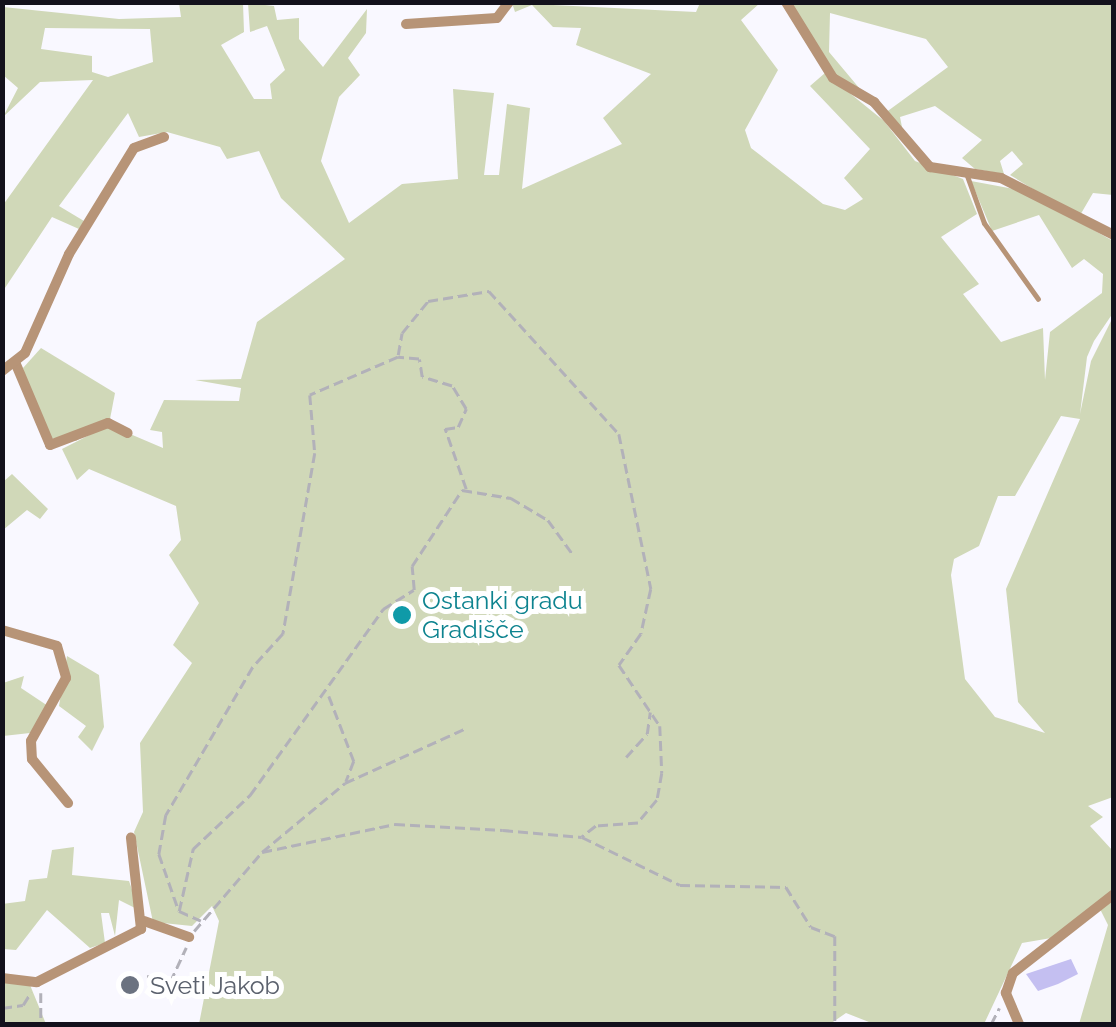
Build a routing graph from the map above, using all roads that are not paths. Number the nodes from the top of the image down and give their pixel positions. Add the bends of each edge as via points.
1 (509, 2) edge
2 (786, 2) edge
3 (406, 24) dead end
4 (164, 137) dead end
5 (966, 173) junction
6 (1114, 235) edge
7 (1038, 299) dead end
8 (16, 362) junction
9 (2, 371) edge
10 (128, 433) dead end
11 (2, 630) edge
12 (68, 803) dead end
13 (131, 838) dead end
14 (1114, 894) edge
15 (144, 921) junction
16 (188, 937) road end
17 (2, 978) edge
18 (1019, 1024) edge

1 - 3 street via 498,18
2 - 5 street via 833,78 874,102 930,167
4 - 8 street via 134,148
5 - 6 street via 1000,178
5 - 7 lane via 984,223
8 - 9 street
8 - 10 street via 50,446 108,423
11 - 12 street via 58,646 66,678 59,702 30,741 37,774
13 - 15 street
14 - 18 street via 1025,960 1006,993
15 - 16 street
15 - 17 street via 130,938 37,982

